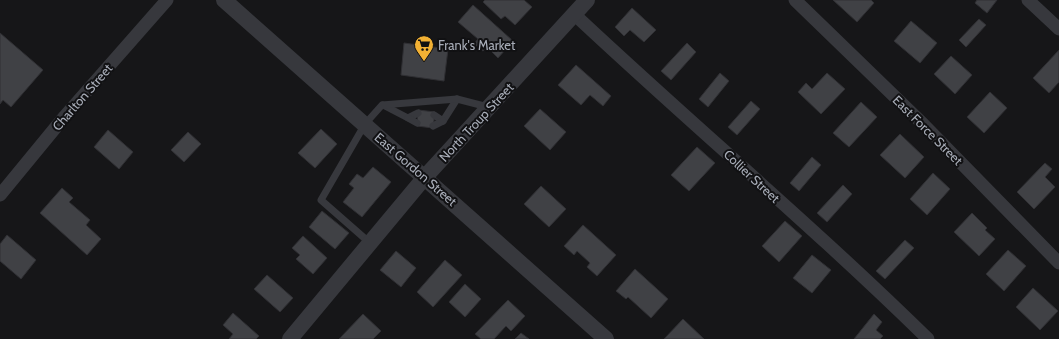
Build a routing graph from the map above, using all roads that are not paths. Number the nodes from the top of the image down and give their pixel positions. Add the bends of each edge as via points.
1 (167, 0) edge
2 (224, 0) edge
3 (587, 0) edge
4 (795, 0) edge
5 (1028, 0) edge
6 (574, 14) junction
7 (1059, 29) edge
8 (457, 99) junction
9 (382, 105) junction
10 (490, 107) junction
11 (418, 113) dead end
12 (434, 115) dead end
13 (408, 118) junction
14 (443, 120) junction
15 (417, 123) dead end
16 (365, 124) junction
17 (433, 126) dead end
18 (425, 177) junction
19 (0, 195) edge
20 (370, 243) junction
21 (1059, 263) edge
22 (290, 339) edge
23 (606, 339) edge
24 (928, 339) edge

1 - 19 street, Charlton Street via 65,116
2 - 16 street, East Gordon Street
3 - 6 street, North Troup Street
4 - 21 street, East Force Street via 918,119
5 - 7 street
6 - 10 street, North Troup Street
6 - 24 street, Collier Street
8 - 9 lane
8 - 10 lane
8 - 14 lane
9 - 13 lane
9 - 16 lane
10 - 18 street, North Troup Street
11 - 13 lane
12 - 14 lane
13 - 15 lane
14 - 17 lane
16 - 18 street, East Gordon Street
16 - 20 lane via 321,200
18 - 20 street, North Troup Street
18 - 23 street, East Gordon Street
20 - 22 street, North Troup Street

